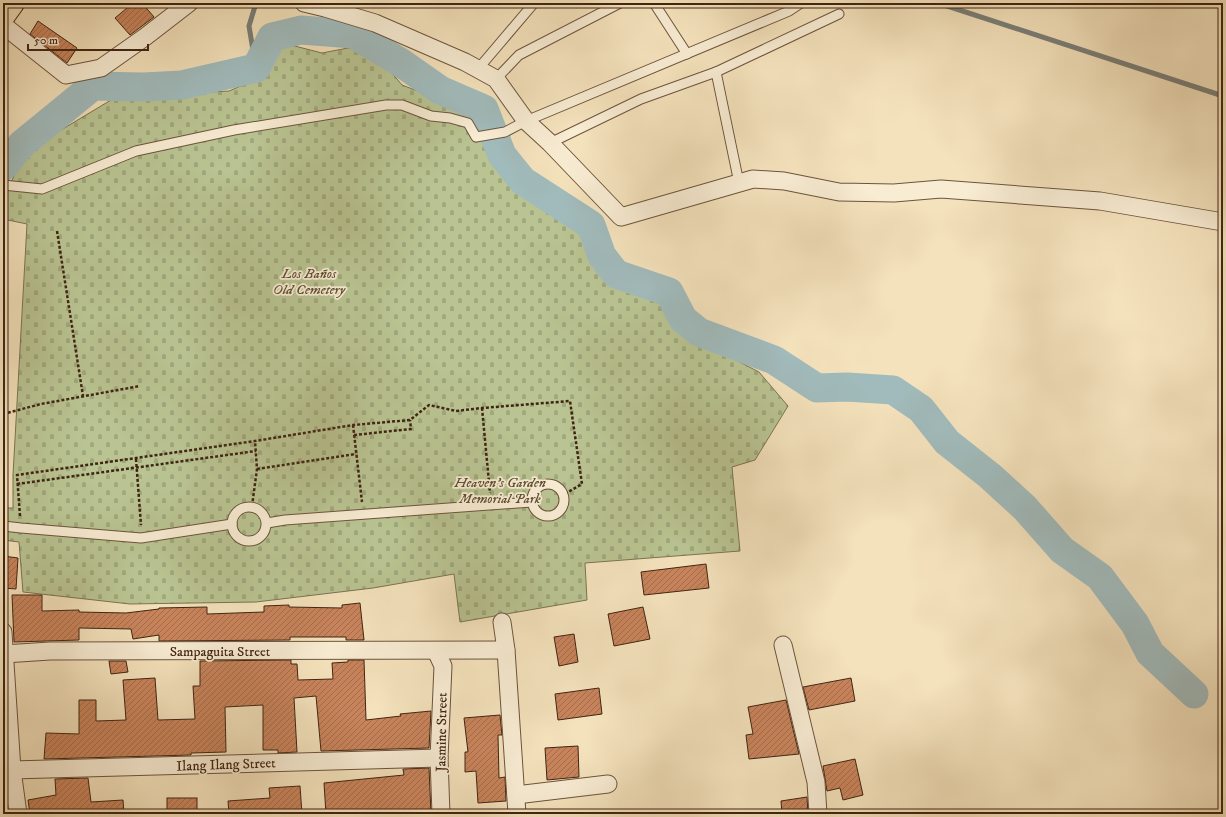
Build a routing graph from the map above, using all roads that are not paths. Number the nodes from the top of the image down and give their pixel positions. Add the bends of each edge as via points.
1 (13, 3) edge
2 (189, 3) edge
3 (304, 3) edge
4 (534, 3) edge
5 (620, 3) edge
6 (654, 3) edge
7 (801, 3) edge
8 (839, 14) dead end
9 (3, 17) edge
10 (3, 25) edge
11 (687, 54) junction
12 (478, 69) junction
13 (716, 72) junction
14 (496, 79) junction
15 (526, 121) junction
16 (550, 142) junction
17 (739, 183) junction
18 (3, 185) edge
19 (1223, 222) edge
20 (532, 502) junction
21 (232, 524) junction
22 (267, 524) junction
23 (3, 526) edge
24 (502, 622) dead end
25 (3, 632) edge
26 (783, 645) dead end
27 (506, 650) junction
28 (436, 651) junction
29 (4, 654) junction
30 (439, 758) junction
31 (12, 770) junction
32 (608, 784) dead end
33 (516, 794) junction
34 (18, 814) edge
35 (441, 814) edge
36 (517, 814) edge
37 (818, 814) edge

1 - 9 main road
2 - 10 street via 101,68 66,75
3 - 12 street via 375,23
4 - 12 lane
5 - 14 lane via 519,55
6 - 11 lane
7 - 11 lane via 789,11
8 - 13 lane
11 - 15 lane
12 - 14 street
13 - 16 lane via 641,99
13 - 17 lane
14 - 15 street
15 - 16 street
15 - 18 lane via 505,132 476,137 468,123 431,116 402,105 386,105 234,130 136,151 42,189
16 - 17 street via 621,217
17 - 19 street via 753,179 784,181 839,192 894,193 941,189 1100,201
20 - 20 lane via 534,492 542,485 552,484 557,487 564,500 560,510 546,516 537,512
20 - 22 lane via 285,520
21 - 22 lane via 235,534 250,541 260,538
21 - 22 lane via 236,512 252,506 263,512
21 - 23 lane via 141,538
24 - 27 street
25 - 29 street
26 - 37 street via 816,782
27 - 28 street, Sampaguita Street
27 - 33 street
28 - 29 street, Sampaguita Street via 50,651
28 - 30 street, Jasmine Street via 443,666
29 - 31 street
30 - 31 street, Ilang Ilang Street
30 - 35 street, Jasmine Street
31 - 34 street
32 - 33 street
33 - 36 street

